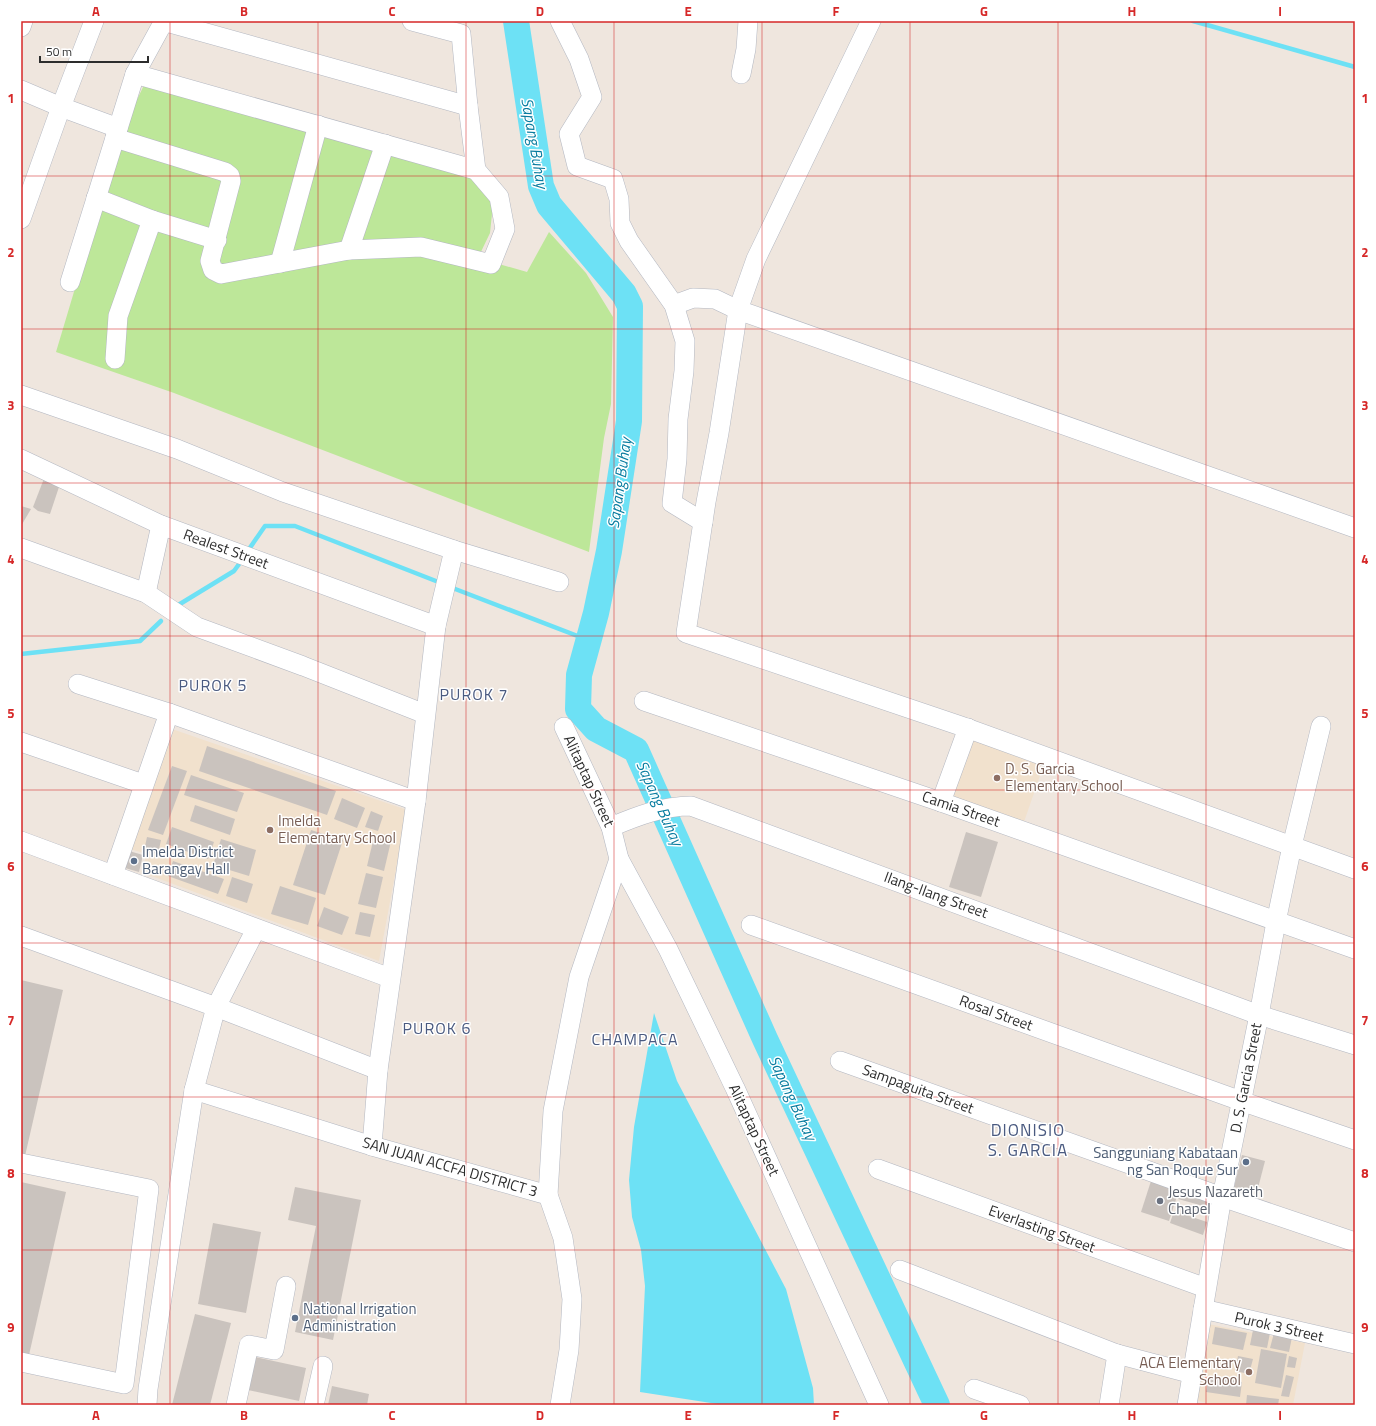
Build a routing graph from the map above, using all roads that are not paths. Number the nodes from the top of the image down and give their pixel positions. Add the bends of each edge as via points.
1 (23, 21) edge
2 (94, 21) edge
3 (164, 21) edge
4 (412, 21) edge
5 (560, 21) edge
6 (748, 21) edge
7 (871, 21) edge
8 (21, 27) edge
9 (135, 74) junction
10 (741, 74) dead end
11 (21, 90) edge
12 (468, 106) junction
13 (61, 107) junction
14 (318, 126) junction
15 (116, 133) junction
16 (385, 144) junction
17 (476, 170) junction
18 (96, 198) junction
19 (21, 219) edge
20 (152, 220) junction
21 (217, 240) junction
22 (349, 250) junction
23 (280, 264) junction
24 (70, 282) dead end
25 (674, 304) junction
26 (738, 310) junction
27 (115, 359) dead end
28 (21, 396) edge
29 (21, 459) edge
30 (703, 522) junction
31 (161, 525) junction
32 (1355, 528) edge
33 (21, 548) edge
34 (454, 550) junction
35 (560, 582) dead end
36 (146, 593) junction
37 (436, 626) junction
38 (78, 684) dead end
39 (644, 701) dead end
40 (169, 713) junction
41 (425, 714) junction
42 (1321, 726) dead end
43 (564, 727) dead end
44 (968, 728) junction
45 (21, 742) edge
46 (143, 784) junction
47 (416, 801) junction
48 (941, 802) junction
49 (611, 827) junction
50 (21, 841) edge
51 (1292, 846) junction
52 (619, 859) junction
53 (1355, 869) edge
54 (114, 875) junction
55 (1276, 922) junction
56 (751, 925) dead end
57 (256, 929) junction
58 (21, 936) edge
59 (1355, 950) edge
60 (390, 978) junction
61 (216, 1007) junction
62 (1259, 1014) junction
63 (1355, 1045) edge
64 (840, 1061) dead end
65 (378, 1070) junction
66 (194, 1090) junction
67 (1241, 1101) junction
68 (1355, 1140) edge
69 (372, 1146) junction
70 (21, 1163) edge
71 (878, 1169) dead end
72 (548, 1195) junction
73 (1222, 1197) junction
74 (1355, 1242) edge
75 (900, 1270) dead end
76 (286, 1286) dead end
77 (1206, 1288) junction
78 (1203, 1310) junction
79 (1355, 1344) edge
80 (1117, 1354) junction
81 (21, 1362) edge
82 (323, 1366) dead end
83 (1193, 1374) junction
84 (974, 1389) dead end
85 (147, 1405) edge
86 (236, 1405) edge
87 (314, 1405) edge
88 (560, 1405) edge
89 (879, 1405) edge
90 (1020, 1405) edge
91 (1109, 1405) edge
92 (1187, 1405) edge

1 - 8 street
2 - 13 street
3 - 9 street
3 - 12 street
4 - 12 street via 462,34
5 - 25 street via 579,59 592,97 569,134 577,166 613,179 619,199 620,223 629,241
6 - 10 street
7 - 26 street via 756,259
9 - 14 street
9 - 15 street
11 - 13 street
12 - 17 street
13 - 15 street
13 - 19 street
14 - 16 street
14 - 23 street
15 - 18 street
15 - 21 street via 230,176 231,182
16 - 17 street
16 - 22 street
17 - 22 street via 499,196 505,229 490,264 421,247
18 - 20 street
18 - 24 street
20 - 21 street
20 - 27 street via 118,316
21 - 23 street via 210,261 213,270 220,274
22 - 23 street
25 - 26 street via 693,298 714,299
25 - 30 street via 685,341 672,503
26 - 30 street via 720,432
26 - 32 street
28 - 34 street via 176,449 283,492
29 - 31 street, Realest Street
30 - 44 street via 686,633
31 - 36 street
31 - 37 street, Realest Street
33 - 36 street
34 - 35 street
34 - 37 street
36 - 41 street via 196,627
37 - 41 street
38 - 40 street
39 - 48 street, Camia Street
40 - 46 street
40 - 47 street
41 - 47 street
42 - 51 street, D. S. Garcia Street
43 - 49 street, Alitaptap Street
44 - 48 street
44 - 51 street
45 - 46 street
46 - 54 street
47 - 60 street
48 - 55 street, Camia Street
49 - 52 street, Alitaptap Street
49 - 62 street, Ilang-Ilang Street via 642,814 677,806 691,806
50 - 54 street
51 - 53 street
51 - 55 street, D. S. Garcia Street
52 - 72 street via 579,977 553,1111
52 - 89 street, Alitaptap Street via 668,949 735,1088
54 - 57 street
55 - 59 street, Camia Street
55 - 62 street, D. S. Garcia Street
56 - 67 street, Rosal Street
57 - 60 street
57 - 61 street
58 - 61 street
60 - 65 street
61 - 65 street
61 - 66 street
62 - 63 street, Ilang-Ilang Street
62 - 67 street, D. S. Garcia Street
64 - 73 street, Sampaguita Street
65 - 69 street
66 - 69 street, SAN JUAN ACCFA DISTRICT 3
66 - 85 street
67 - 68 street, Rosal Street
67 - 73 street, D. S. Garcia Street
69 - 72 street, SAN JUAN ACCFA DISTRICT 3
70 - 81 street via 148,1189 124,1384
71 - 77 street, Everlasting Street
72 - 88 street, SAN JUAN ACCFA DISTRICT 3 via 564,1238 572,1300 569,1350
73 - 74 street, Sampaguita Street
73 - 77 street, D. S. Garcia Street
75 - 80 street
76 - 86 street via 274,1350 249,1345
77 - 78 street, D. S. Garcia Street
78 - 79 street, Purok 3 Street
78 - 83 street, D. S. Garcia Street
80 - 83 street
80 - 91 street
82 - 87 street
83 - 92 street, D. S. Garcia Street
84 - 90 street

